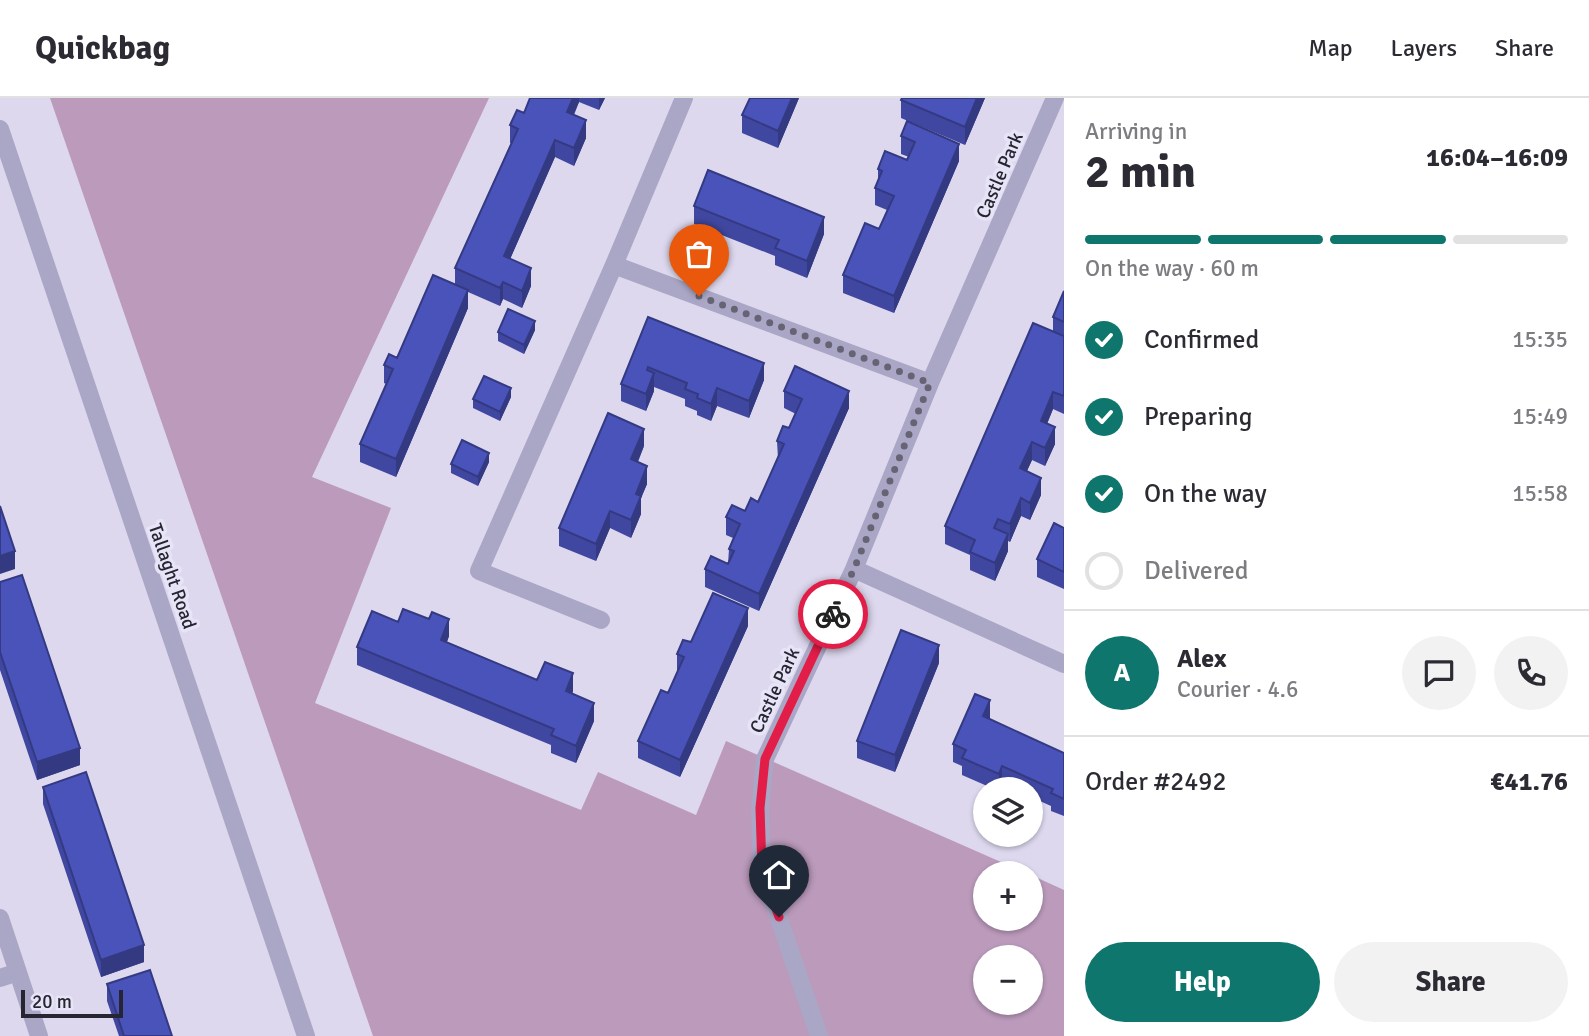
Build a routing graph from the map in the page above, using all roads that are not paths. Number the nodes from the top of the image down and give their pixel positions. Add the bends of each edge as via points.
1 (684, 98) edge
2 (1055, 98) edge
3 (0, 129) edge
4 (614, 265) junction
5 (930, 383) junction
6 (854, 569) junction
7 (601, 620) dead end
8 (1064, 664) edge
9 (0, 918) edge
10 (18, 972) junction
11 (0, 978) edge
12 (38, 1036) edge
13 (306, 1036) edge
14 (819, 1036) edge

1 - 4 street
2 - 5 street, Castle Park
3 - 13 street, Tallaght Road
4 - 5 street
4 - 7 street via 478,571
5 - 6 street, Castle Park
6 - 8 street
6 - 14 street, Castle Park via 765,759 760,808 762,870
9 - 10 street
10 - 11 street
10 - 12 street

